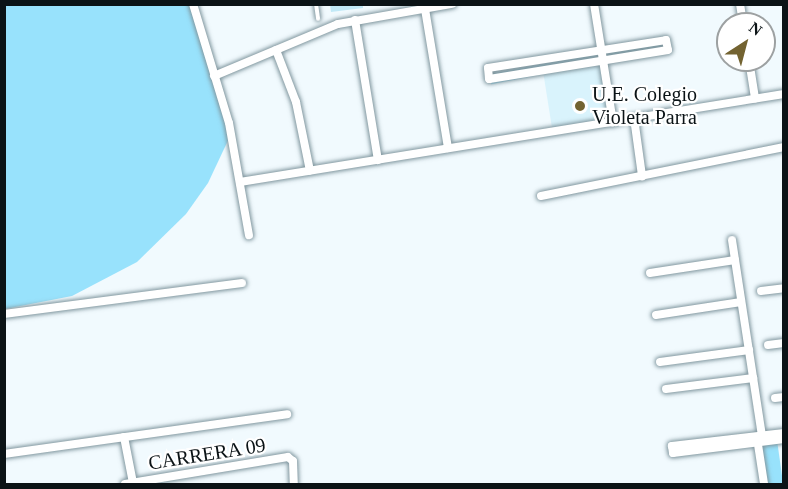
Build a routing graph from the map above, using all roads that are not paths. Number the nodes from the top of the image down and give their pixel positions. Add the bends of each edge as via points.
1 (192, 4) edge
2 (316, 4) edge
3 (452, 4) edge
4 (594, 4) edge
5 (425, 9) junction
6 (318, 19) dead end
7 (355, 20) junction
8 (276, 50) junction
9 (602, 50) junction
10 (603, 60) junction
11 (751, 72) edge
12 (214, 76) junction
13 (783, 94) edge
14 (755, 99) junction
15 (634, 118) junction
16 (613, 122) junction
17 (783, 147) edge
18 (448, 148) junction
19 (378, 160) junction
20 (310, 171) junction
21 (642, 176) junction
22 (240, 182) junction
23 (541, 196) dead end
24 (249, 235) dead end
25 (732, 240) dead end
26 (735, 260) junction
27 (650, 273) dead end
28 (242, 283) dead end
29 (783, 288) edge
30 (761, 291) dead end
31 (741, 302) junction
32 (4, 314) edge
33 (656, 315) dead end
34 (783, 343) edge
35 (768, 345) dead end
36 (749, 350) junction
37 (660, 362) dead end
38 (753, 378) junction
39 (666, 388) dead end
40 (287, 414) dead end
41 (783, 433) edge
42 (124, 437) junction
43 (759, 438) junction
44 (783, 439) edge
45 (4, 454) edge
46 (129, 484) edge
47 (294, 484) edge
48 (764, 484) edge

1 - 12 street
2 - 6 lane
3 - 5 street
4 - 9 street
5 - 7 street
5 - 18 street
7 - 8 street
7 - 19 street
8 - 12 street
8 - 20 street via 296,102
9 - 10 street
9 - 10 street via 666,40 668,50
9 - 10 street via 488,68 489,79
10 - 16 street
11 - 14 street
12 - 22 street via 229,123
13 - 14 street
14 - 15 street
15 - 16 street
15 - 21 street
16 - 18 street
17 - 21 street
18 - 19 street
19 - 20 street
20 - 22 street
21 - 23 street
22 - 24 street
25 - 26 street
26 - 27 street
26 - 31 street
28 - 32 street
29 - 30 street
31 - 33 street
31 - 36 street
34 - 35 street
36 - 37 street
36 - 38 street
38 - 39 street
38 - 43 street
40 - 42 street
41 - 43 street
42 - 45 street
42 - 46 street
43 - 43 street via 672,446 673,453
43 - 44 street
43 - 48 street
46 - 47 street, CARRERA 09 via 288,458 293,461

